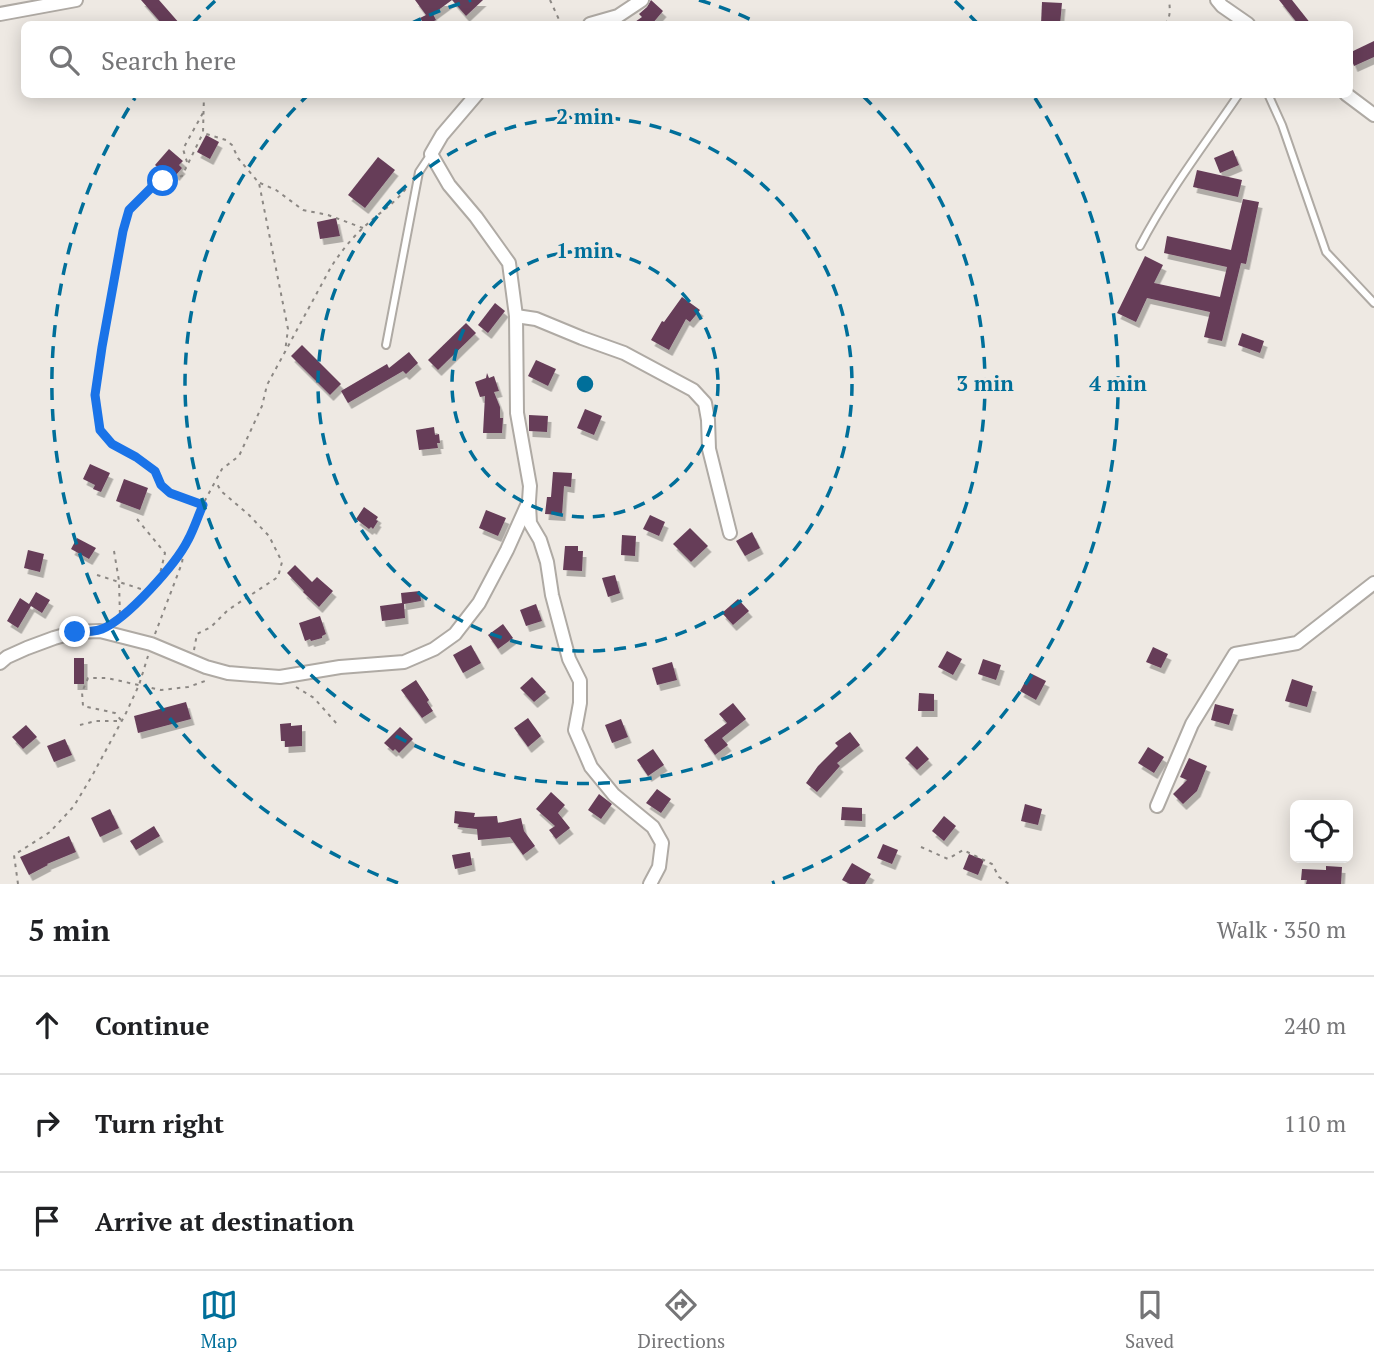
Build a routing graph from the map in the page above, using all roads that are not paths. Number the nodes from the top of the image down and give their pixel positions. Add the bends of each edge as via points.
1 (76, 0) edge
2 (642, 0) edge
3 (1217, 0) edge
4 (0, 14) edge
5 (600, 21) edge
6 (1244, 21) edge
7 (474, 98) edge
8 (1236, 98) edge
9 (1270, 98) edge
10 (1351, 98) edge
11 (1374, 115) edge
12 (430, 154) junction
13 (1140, 246) dead end
14 (1374, 303) edge
15 (516, 316) junction
16 (386, 345) dead end
17 (529, 501) junction
18 (730, 533) dead end
19 (1374, 583) edge
20 (0, 663) edge
21 (1157, 806) dead end
22 (650, 884) edge

1 - 4 street
2 - 5 street
3 - 6 street
7 - 12 street
8 - 13 lane via 1163,203
9 - 14 lane via 1326,252
10 - 11 street
12 - 15 street via 509,262
12 - 16 lane via 419,172
15 - 17 street via 517,413
15 - 18 street via 536,319 624,353 693,390 705,403 709,449
17 - 20 street via 479,603 455,634 404,662 280,677 228,673 151,644 100,631 54,638
17 - 22 street via 530,523 547,562 569,659 580,681 575,730 591,767 614,795 653,827 662,843 659,867
19 - 21 street via 1297,643 1235,654 1192,724

